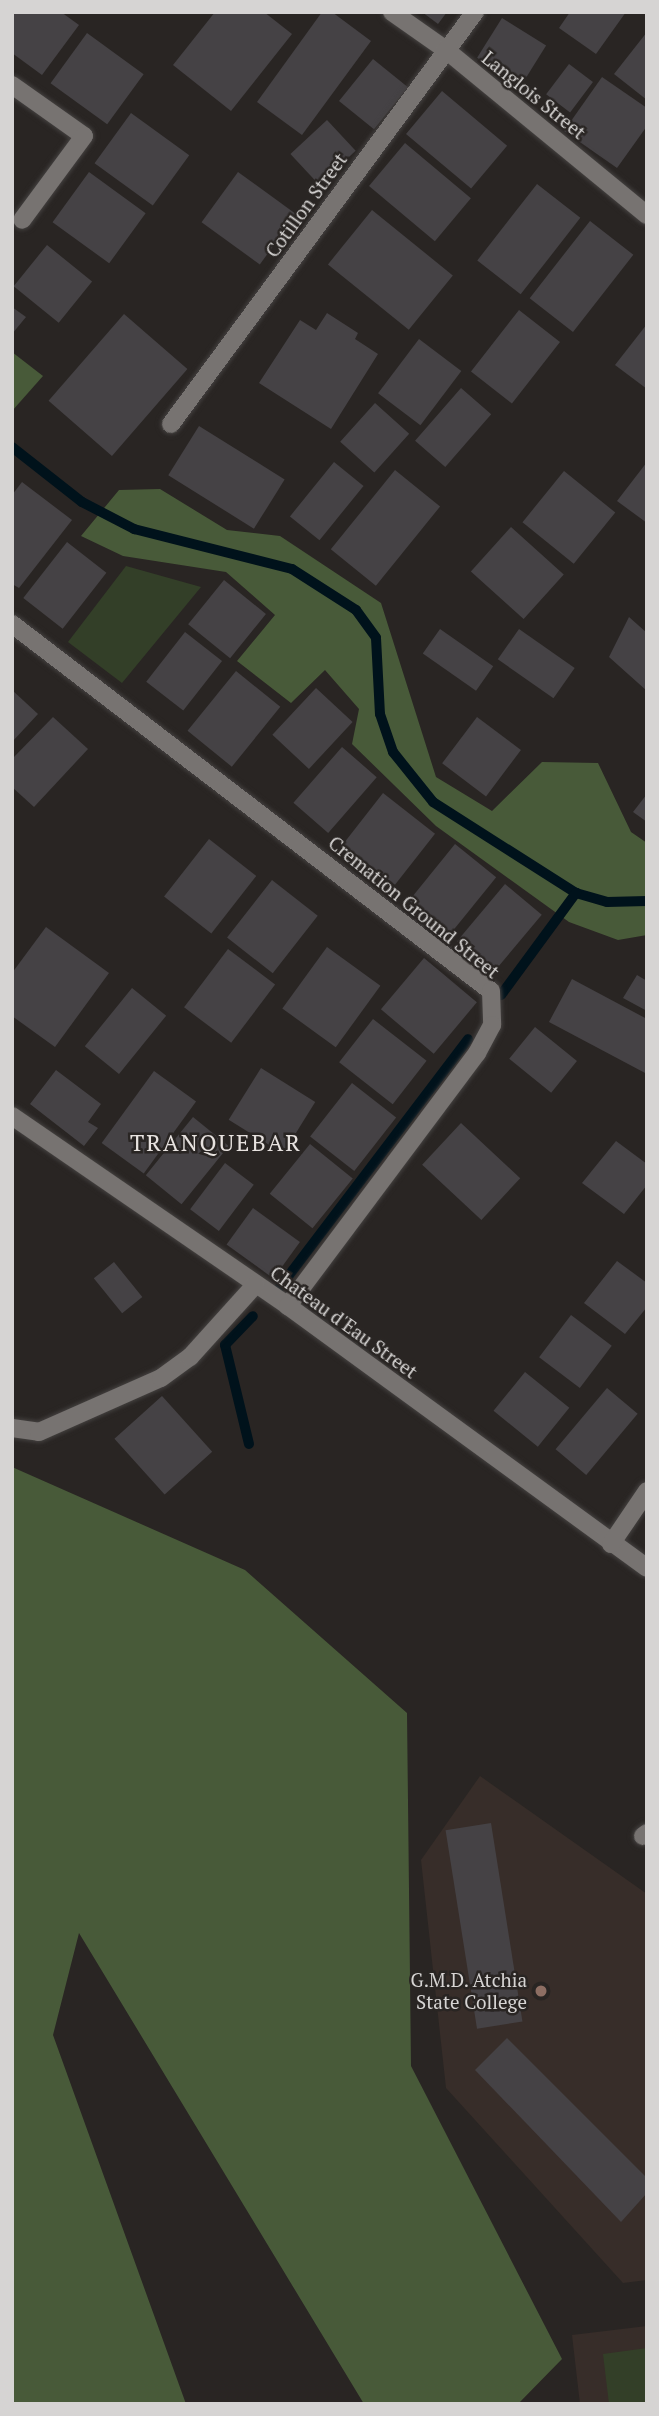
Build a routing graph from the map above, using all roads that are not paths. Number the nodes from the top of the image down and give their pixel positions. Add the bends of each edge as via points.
1 (392, 12) edge
2 (475, 12) edge
3 (446, 50) junction
4 (12, 85) edge
5 (647, 215) edge
6 (22, 220) dead end
7 (171, 424) dead end
8 (12, 624) edge
9 (12, 1116) edge
10 (256, 1284) junction
11 (288, 1306) junction
12 (12, 1427) edge
13 (647, 1491) edge
14 (611, 1544) junction
15 (647, 1568) edge

1 - 3 street, Langlois Street
2 - 3 street, Cotillon Street
3 - 5 street, Langlois Street
3 - 7 street, Cotillon Street
4 - 6 street via 84,136
8 - 11 street, Cremation Ground Street via 491,991 492,1025 477,1053
9 - 10 street, Chateau d'Eau Street
10 - 11 street, Chateau d'Eau Street
10 - 12 street via 190,1357 161,1378 39,1432
11 - 14 street, Chateau d'Eau Street
13 - 14 street
14 - 15 street, Chateau d'Eau Street

